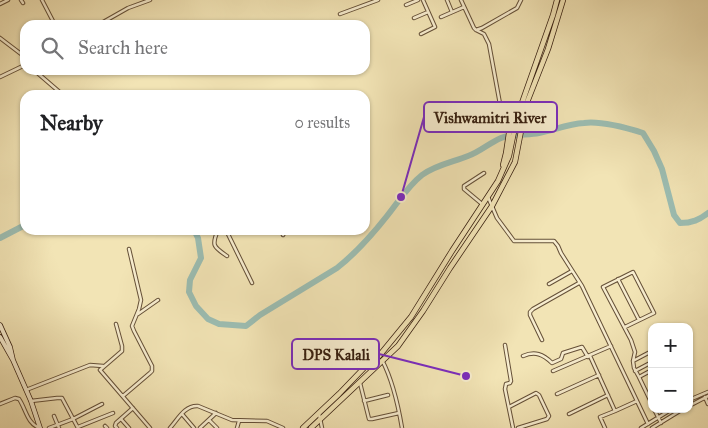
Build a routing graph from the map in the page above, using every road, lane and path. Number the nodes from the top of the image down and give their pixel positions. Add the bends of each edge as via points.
1 (8, 0) edge
2 (42, 0) edge
3 (150, 0) edge
4 (378, 0) edge
5 (418, 0) edge
6 (423, 0) edge
7 (447, 0) edge
8 (461, 0) edge
9 (521, 0) edge
10 (557, 0) edge
11 (563, 0) edge
12 (0, 4) edge
13 (406, 5) dead end
14 (464, 6) junction
15 (428, 12) junction
16 (452, 12) junction
17 (340, 14) dead end
18 (441, 17) dead end
19 (414, 18) dead end
20 (52, 20) edge
21 (107, 20) edge
22 (476, 30) junction
23 (421, 34) dead end
24 (0, 38) edge
25 (20, 53) edge
26 (20, 67) edge
27 (40, 75) edge
28 (0, 77) edge
29 (57, 90) edge
30 (522, 102) junction
31 (512, 113) junction
32 (508, 154) junction
33 (484, 173) dead end
34 (488, 198) junction
35 (483, 205) junction
36 (492, 206) junction
37 (216, 235) edge
38 (228, 235) edge
39 (130, 249) dead end
40 (227, 256) dead end
41 (572, 271) junction
42 (618, 279) junction
43 (252, 283) dead end
44 (580, 283) junction
45 (549, 284) dead end
46 (158, 300) dead end
47 (137, 315) junction
48 (639, 320) junction
49 (116, 324) dead end
50 (0, 325) edge
51 (625, 328) junction
52 (0, 337) edge
53 (542, 340) dead end
54 (505, 345) dead end
55 (610, 346) junction
56 (648, 353) edge
57 (379, 356) junction
58 (523, 356) dead end
59 (589, 356) junction
60 (14, 360) junction
61 (382, 361) junction
62 (633, 361) junction
63 (648, 364) edge
64 (103, 366) junction
65 (553, 371) dead end
66 (635, 371) junction
67 (648, 372) edge
68 (598, 375) junction
69 (639, 376) junction
70 (360, 382) junction
71 (26, 390) junction
72 (708, 392) edge
73 (388, 394) dead end
74 (557, 394) dead end
75 (647, 394) edge
76 (608, 395) junction
77 (123, 396) junction
78 (706, 397) edge
79 (693, 398) edge
80 (31, 401) junction
81 (364, 401) junction
82 (637, 401) junction
83 (0, 404) edge
84 (102, 404) dead end
85 (693, 404) edge
86 (708, 404) edge
87 (509, 407) junction
88 (132, 408) junction
89 (615, 411) junction
90 (113, 413) dead end
91 (216, 413) junction
92 (400, 413) junction
93 (656, 413) edge
94 (666, 413) edge
95 (677, 413) edge
96 (181, 414) junction
97 (319, 414) junction
98 (569, 414) dead end
99 (54, 416) dead end
100 (658, 418) junction
101 (73, 419) junction
102 (121, 419) junction
103 (320, 419) junction
104 (209, 420) junction
105 (239, 421) junction
106 (661, 423) junction
107 (648, 424) junction
108 (58, 426) edge
109 (172, 427) edge
110 (40, 428) edge
111 (49, 428) edge
112 (78, 428) edge
113 (117, 428) edge
114 (129, 428) edge
115 (150, 428) edge
116 (194, 428) edge
117 (200, 428) edge
118 (217, 428) edge
119 (237, 428) edge
120 (283, 428) edge
121 (303, 428) edge
122 (311, 428) edge
123 (322, 428) edge
124 (402, 428) edge
125 (514, 428) edge
126 (518, 428) edge
127 (605, 428) edge
128 (641, 428) edge
129 (652, 428) edge

1 - 12 street
2 - 20 street
3 - 21 street
4 - 17 street
5 - 13 street
6 - 15 street
7 - 16 street
8 - 14 street
9 - 22 street via 517,8
10 - 30 main road
11 - 36 main road via 524,114 517,158
14 - 16 street
14 - 22 street
15 - 19 street
15 - 23 street via 435,27
16 - 18 street
22 - 31 street via 484,34 490,44 502,106
24 - 25 street
26 - 28 street
27 - 29 street
30 - 31 main road
30 - 32 main road
31 - 32 main road
32 - 34 main road
33 - 35 street via 464,186
34 - 35 main road
34 - 36 street
35 - 57 main road via 412,317
36 - 41 street via 514,241 554,242
36 - 61 main road via 423,311 398,346
37 - 40 street via 215,248
38 - 43 street
39 - 47 street via 141,300
41 - 44 street
41 - 45 street
42 - 48 street
42 - 48 street via 633,272 642,288 654,313
42 - 51 street via 603,286
44 - 53 street via 530,312
44 - 55 street
46 - 47 street
47 - 77 street via 132,328 152,370
48 - 51 street
49 - 64 street via 122,351
50 - 60 street
51 - 62 street via 635,352
52 - 60 street
54 - 87 street via 511,381 505,386
55 - 59 street
55 - 82 street
56 - 62 street
57 - 61 street
57 - 97 main road
58 - 59 street via 538,354 552,363 561,359 563,353 582,347
59 - 65 street
59 - 68 street
60 - 71 street
61 - 70 main road
61 - 92 street
62 - 66 street
63 - 66 street
64 - 71 street via 90,366
64 - 77 street via 100,372
66 - 69 street
67 - 69 street
68 - 74 street
68 - 76 street
69 - 75 street
70 - 81 street
70 - 103 main road
71 - 80 street
72 - 79 street
73 - 81 street
76 - 89 street
76 - 98 street
77 - 88 street
78 - 85 street
78 - 86 street
80 - 101 street via 62,398
80 - 110 street
81 - 92 street via 370,420
82 - 89 street
82 - 107 street
83 - 110 street via 19,398 30,422
84 - 101 street
87 - 125 street
87 - 126 street via 536,393 549,416
88 - 102 street
88 - 115 street
89 - 127 street via 600,417
90 - 112 street
91 - 96 street via 193,406
91 - 104 street
91 - 105 street
92 - 124 street
93 - 100 street
94 - 100 street
95 - 106 street
96 - 109 street
96 - 116 street
97 - 103 street
97 - 121 main road
99 - 108 street
100 - 106 street
100 - 107 street
101 - 108 street
101 - 112 street
102 - 113 street via 116,424
102 - 114 street
103 - 122 main road
103 - 123 street
104 - 117 street
104 - 118 street
105 - 119 street
105 - 120 street via 267,421
106 - 129 street
107 - 128 street
108 - 111 street

